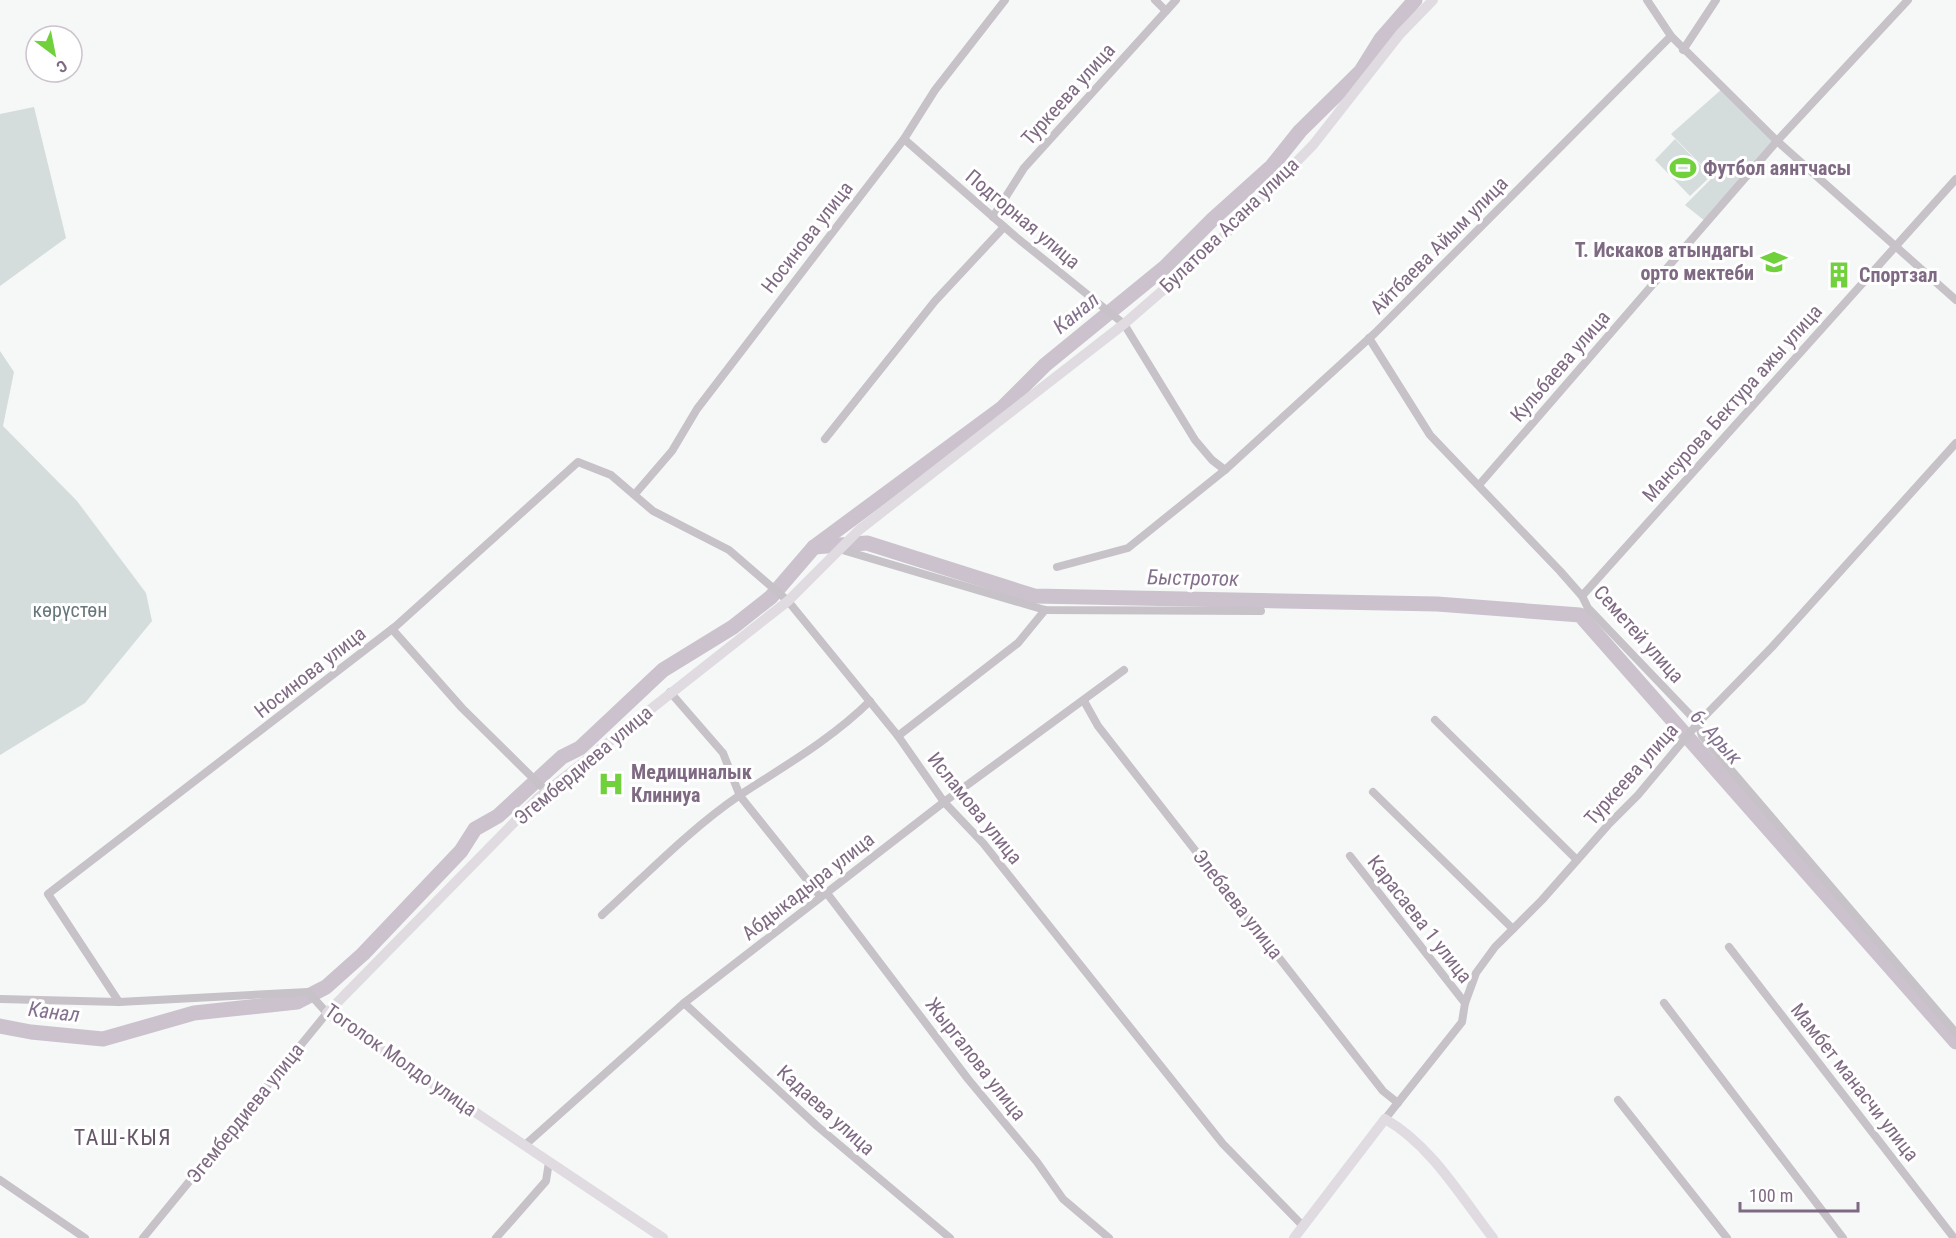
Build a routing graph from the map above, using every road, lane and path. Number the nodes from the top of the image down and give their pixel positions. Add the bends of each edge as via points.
1 (1005, 0) edge
2 (1155, 0) edge
3 (1176, 0) edge
4 (1433, 0) edge
5 (1647, 0) edge
6 (1716, 0) edge
7 (1908, 0) edge
8 (1166, 11) junction
9 (1671, 36) junction
10 (1683, 50) junction
11 (904, 139) junction
12 (1777, 141) junction
13 (1956, 179) edge
14 (993, 217) junction
15 (1004, 227) junction
16 (1895, 245) junction
17 (1956, 300) edge
18 (1124, 324) junction
19 (1369, 338) junction
20 (998, 423) joint
21 (825, 439) dead end
22 (1956, 443) edge
23 (579, 462) joint
24 (1224, 470) junction
25 (1479, 485) junction
26 (635, 494) junction
27 (839, 549) junction
28 (1057, 567) dead end
29 (1582, 596) junction
30 (788, 601) junction
31 (1045, 610) junction
32 (1260, 611) dead end
33 (392, 630) junction
34 (1124, 670) dead end
35 (670, 692) junction
36 (1084, 700) junction
37 (870, 702) junction
38 (1435, 720) dead end
39 (1698, 723) junction
40 (898, 736) junction
41 (546, 791) junction
42 (1373, 792) dead end
43 (740, 796) junction
44 (944, 802) junction
45 (1350, 856) dead end
46 (1577, 860) junction
47 (823, 894) junction
48 (602, 915) dead end
49 (1513, 929) junction
50 (1729, 947) dead end
51 (0, 999) edge
52 (119, 1002) junction
53 (684, 1003) junction
54 (1465, 1003) junction
55 (1664, 1003) dead end
56 (327, 1013) junction
57 (1956, 1032) edge
58 (1617, 1100) dead end
59 (1398, 1103) junction
60 (1384, 1119) junction
61 (525, 1145) junction
62 (549, 1162) junction
63 (0, 1180) edge
64 (1303, 1226) junction
65 (85, 1238) edge
66 (143, 1238) edge
67 (496, 1238) edge
68 (663, 1238) edge
69 (950, 1238) edge
70 (1109, 1238) edge
71 (1294, 1238) edge
72 (1494, 1238) edge
73 (1727, 1238) edge
74 (1843, 1238) edge
75 (1954, 1238) edge

1 - 11 street, Носинова улица via 935,90
2 - 8 street
3 - 8 street, Туркеева улица
4 - 18 street, Булатова Асана улица via 1400,34 1313,144 1215,245
5 - 9 street
6 - 10 street
7 - 12 street, Кульбаева улица
8 - 14 street, Туркеева улица via 1024,168
9 - 10 street
9 - 19 street, Айтбаева Айым улица
10 - 12 street
11 - 14 street, Подгорная улица
11 - 26 street, Носинова улица via 697,409 672,451
12 - 16 street
12 - 25 street, Кульбаева улица
13 - 16 street, Мансурова Бектура ажы улица
14 - 15 street, Подгорная улица
15 - 18 street, Подгорная улица
15 - 21 street via 935,301
16 - 17 street
16 - 29 street, Мансурова Бектура ажы улица
18 - 20 street, Булатова Асана улица
18 - 24 street, Подгорная улица via 1195,440
19 - 24 street, Айтбаева Айым улица
19 - 25 street, Семетей улица via 1430,435
20 - 27 street, Эгембердиева улица
22 - 39 street, Туркеева улица
23 - 26 street, Исламова улица via 610,475
23 - 33 street, Носинова улица
24 - 28 street, Айтбаева Айым улица via 1128,548
25 - 29 street, Семетей улица
26 - 30 street, Исламова улица via 653,511 729,550
27 - 30 street, Эгембердиева улица
27 - 31 street
29 - 39 street, Семетей улица via 1588,608
30 - 35 street, Эгембердиева улица
30 - 37 street, Исламова улица
31 - 32 street
31 - 40 street via 1018,643
33 - 41 street via 462,708
33 - 52 street, Носинова улица via 48,894
34 - 36 street, Абдыкадыра улица
35 - 41 street, Эгембердиева улица
35 - 43 street, Жыргалова улица via 723,753
36 - 44 street, Абдыкадыра улица
36 - 59 street, Элебаева улица via 1098,726 1383,1091
37 - 40 street, Исламова улица
37 - 43 street via 795,762
38 - 46 street
39 - 46 street, Туркеева улица
39 - 57 street, Семетей улица via 1709,745
40 - 44 street, Исламова улица
41 - 56 street, Эгембердиева улица
42 - 49 street
43 - 47 street, Жыргалова улица
43 - 48 street
44 - 47 street, Абдыкадыра улица
44 - 64 street, Исламова улица via 983,843 1222,1144
45 - 54 street, Карасаева 1 улица
46 - 49 street, Туркеева улица
47 - 53 street, Абдыкадыра улица
47 - 70 street, Жыргалова улица via 1063,1199
49 - 54 street, Туркеева улица via 1476,973
50 - 75 street, Мамбет манасчи улица
51 - 52 street, Тоголок Молдо улица
52 - 56 street, Тоголок Молдо улица via 308,992
53 - 61 street, Абдыкадыра улица
53 - 69 street, Кадаева улица via 817,1126
54 - 59 street, Туркеева улица via 1461,1022
55 - 74 street
56 - 61 street, Тоголок Молдо улица
56 - 66 street, Эгембердиева улица
58 - 73 street
59 - 60 street, Туркеева улица
60 - 64 street
60 - 72 street via 1406,1131
61 - 62 street, Тоголок Молдо улица
62 - 67 street via 546,1181
62 - 68 street, Тоголок Молдо улица
63 - 65 street
64 - 71 street

